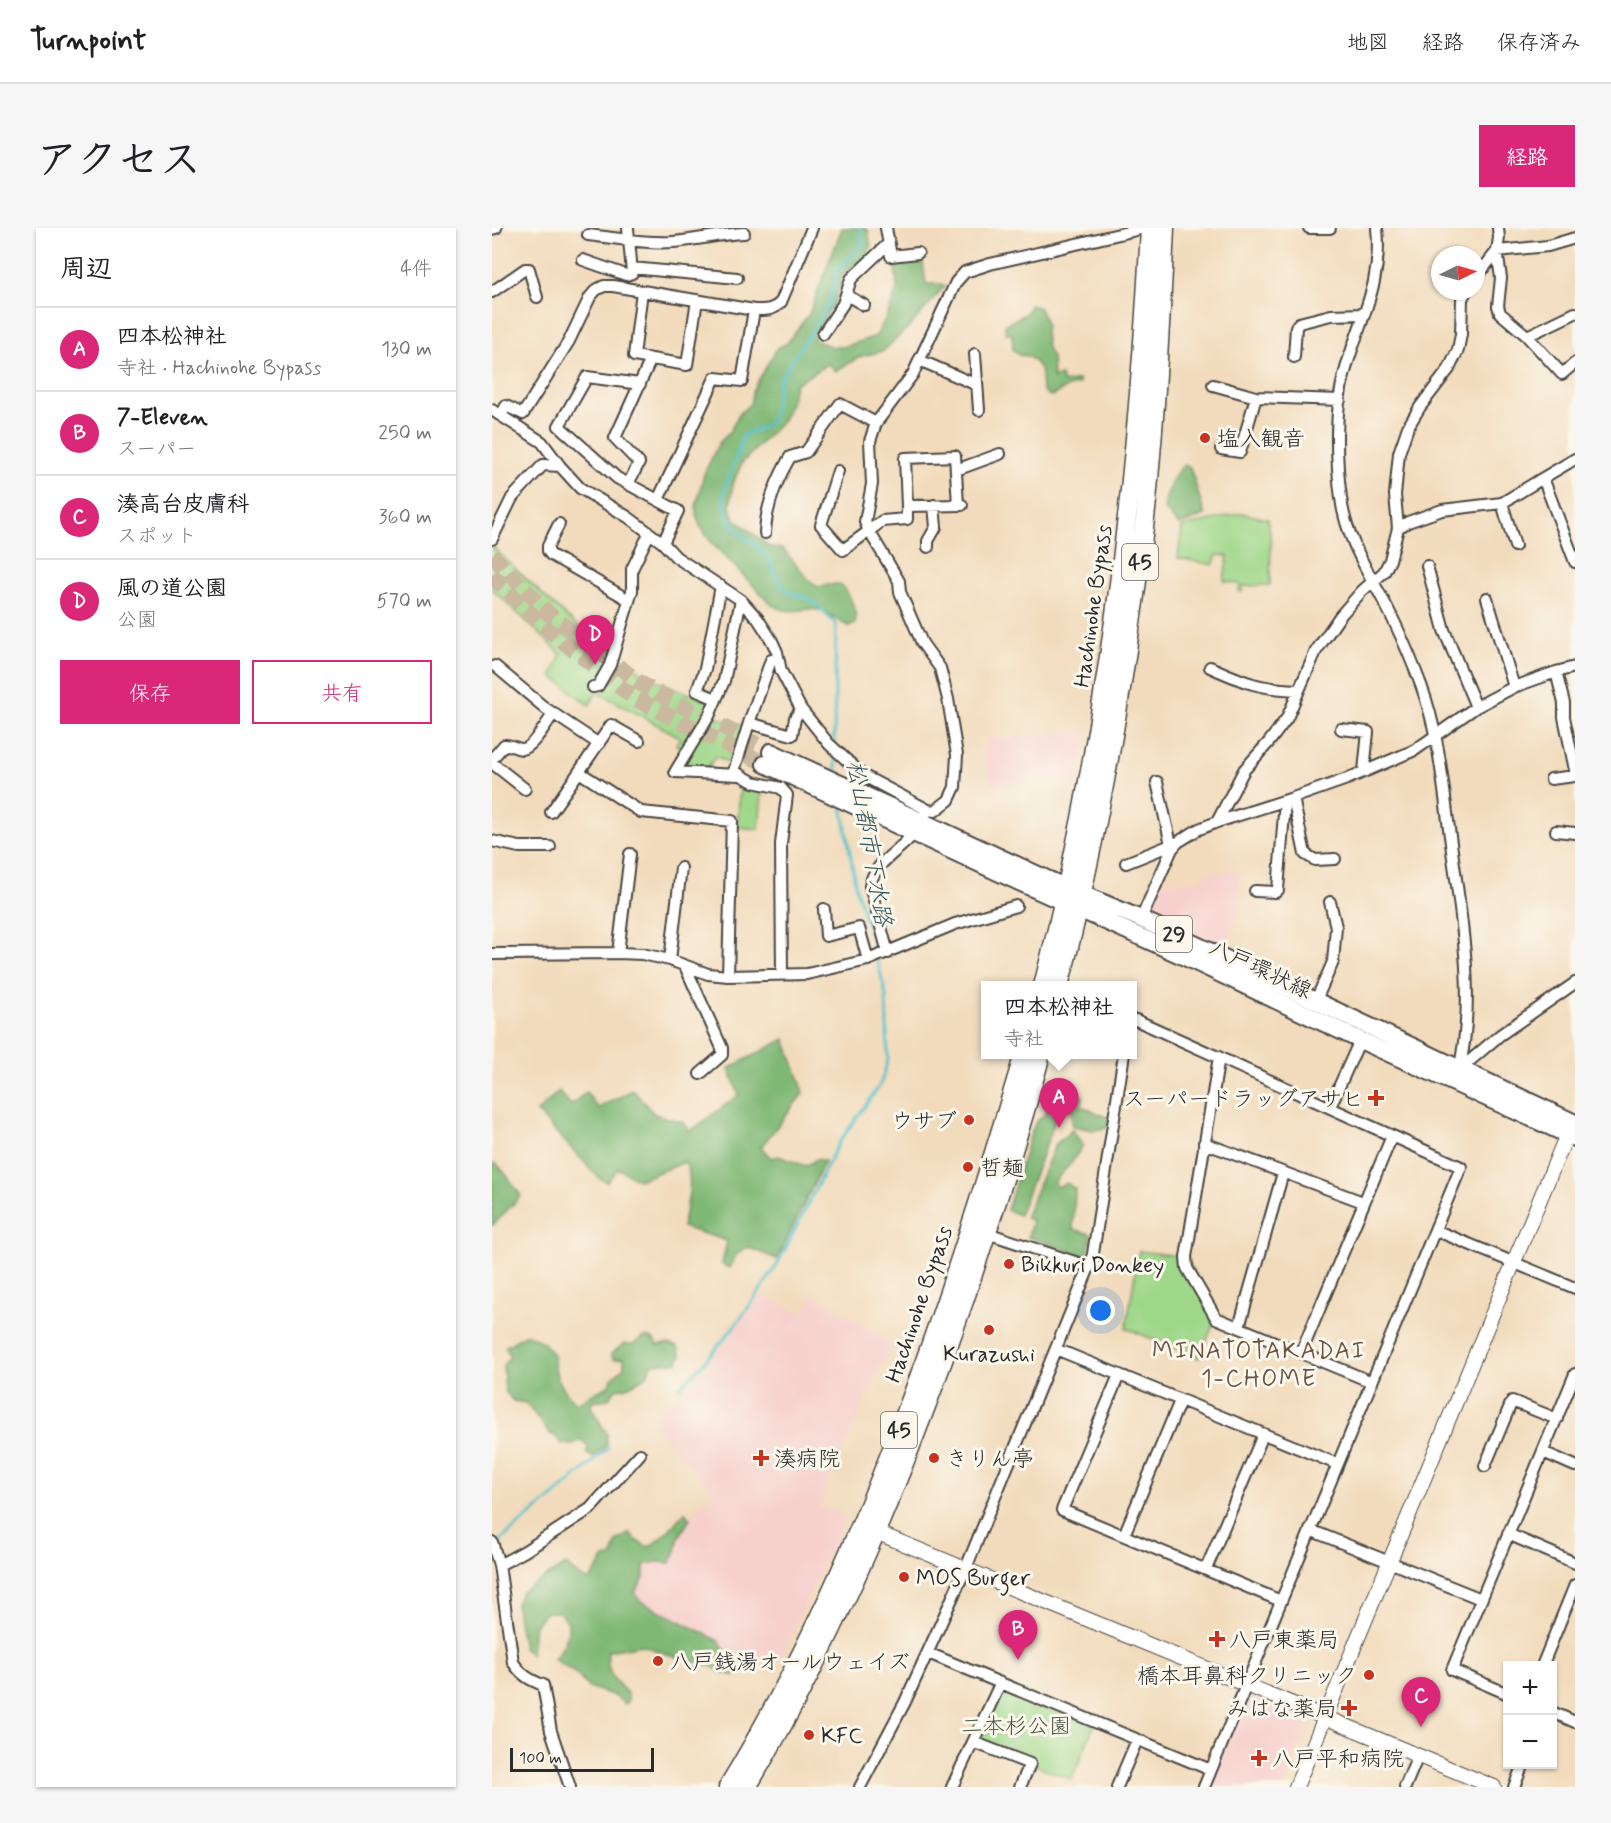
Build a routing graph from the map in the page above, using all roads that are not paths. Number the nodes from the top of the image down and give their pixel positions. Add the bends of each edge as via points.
1 (628, 228) edge
2 (812, 228) edge
3 (886, 228) edge
4 (1145, 228) edge
5 (1150, 228) edge
6 (1165, 228) edge
7 (1308, 228) edge
8 (1330, 228) edge
9 (1377, 228) edge
10 (1498, 228) edge
11 (744, 233) dead end
12 (588, 235) dead end
13 (1575, 237) edge
14 (629, 241) junction
15 (889, 243) junction
16 (1497, 251) junction
17 (918, 253) dead end
18 (583, 260) dead end
19 (1485, 266) edge
20 (632, 268) junction
21 (737, 278) dead end
22 (642, 291) junction
23 (492, 292) edge
24 (846, 295) junction
25 (537, 297) dead end
26 (697, 300) junction
27 (1462, 300) edge
28 (864, 305) dead end
29 (754, 310) junction
30 (1575, 313) edge
31 (1364, 314) junction
32 (823, 334) dead end
33 (1527, 336) junction
34 (975, 354) dead end
35 (1294, 357) dead end
36 (651, 359) junction
37 (919, 360) junction
38 (1575, 363) edge
39 (640, 384) junction
40 (977, 385) junction
41 (1213, 386) dead end
42 (1256, 397) junction
43 (1340, 400) junction
44 (979, 410) dead end
45 (495, 414) edge
46 (876, 423) junction
47 (1221, 448) dead end
48 (1000, 454) dead end
49 (1575, 459) edge
50 (560, 466) junction
51 (956, 470) junction
52 (838, 471) dead end
53 (1543, 478) junction
54 (628, 484) junction
55 (658, 500) junction
56 (1502, 503) junction
57 (907, 506) junction
58 (934, 506) junction
59 (559, 524) dead end
60 (1398, 528) junction
61 (869, 531) junction
62 (765, 533) dead end
63 (649, 534) junction
64 (492, 538) edge
65 (663, 543) junction
66 (1515, 546) dead end
67 (928, 547) dead end
68 (1575, 562) edge
69 (1427, 566) dead end
70 (1372, 582) junction
71 (721, 586) junction
72 (1487, 598) dead end
73 (629, 600) junction
74 (741, 600) junction
75 (771, 660) dead end
76 (495, 666) dead end
77 (1210, 667) dead end
78 (1575, 667) edge
79 (1556, 672) junction
80 (593, 687) dead end
81 (1514, 687) junction
82 (1299, 690) junction
83 (716, 699) junction
84 (1476, 707) junction
85 (801, 709) junction
86 (554, 713) junction
87 (750, 723) junction
88 (1341, 729) dead end
89 (1436, 734) junction
90 (639, 741) dead end
91 (598, 744) junction
92 (768, 758) tunnel mouth
93 (492, 761) edge
94 (1575, 770) edge
95 (1364, 771) junction
96 (579, 772) junction
97 (739, 775) junction
98 (1575, 776) edge
99 (1551, 779) dead end
100 (1157, 782) dead end
101 (525, 789) dead end
102 (1289, 800) junction
103 (551, 812) dead end
104 (922, 821) junction
105 (1217, 822) junction
106 (1556, 831) dead end
107 (1575, 833) edge
108 (492, 841) edge
109 (550, 847) dead end
110 (1171, 847) junction
111 (630, 854) dead end
112 (1335, 858) dead end
113 (1126, 863) dead end
114 (681, 868) dead end
115 (1255, 891) dead end
116 (1074, 898) junction
117 (1330, 902) dead end
118 (1016, 906) dead end
119 (824, 909) dead end
120 (1141, 919) junction
121 (618, 952) junction
122 (888, 953) junction
123 (492, 954) edge
124 (670, 960) junction
125 (868, 960) junction
126 (685, 966) junction
127 (782, 975) junction
128 (728, 976) junction
129 (1045, 981) edge
130 (1060, 981) edge
131 (1575, 983) edge
132 (1316, 1000) junction
133 (1137, 1020) edge
134 (1360, 1040) junction
135 (1219, 1057) junction
136 (1022, 1059) edge
137 (1039, 1059) edge
138 (1123, 1059) edge
139 (1459, 1070) junction
140 (700, 1074) dead end
141 (1330, 1107) junction
142 (1572, 1129) edge
143 (1392, 1136) junction
144 (1204, 1143) junction
145 (1283, 1173) junction
146 (1363, 1202) junction
147 (1435, 1230) junction
148 (987, 1233) junction
149 (1513, 1262) junction
150 (1090, 1267) junction
151 (1575, 1288) edge
152 (1239, 1327) junction
153 (1056, 1349) junction
154 (1301, 1353) junction
155 (1575, 1374) edge
156 (1119, 1375) junction
157 (1372, 1382) junction
158 (1180, 1401) junction
159 (1557, 1419) junction
160 (1263, 1435) junction
161 (1543, 1452) junction
162 (640, 1454) dead end
163 (1337, 1464) junction
164 (1485, 1466) dead end
165 (1575, 1466) edge
166 (868, 1529) junction
167 (1310, 1530) junction
168 (1508, 1534) junction
169 (1124, 1535) junction
170 (492, 1542) edge
171 (1390, 1562) junction
172 (1575, 1563) edge
173 (499, 1565) junction
174 (966, 1568) junction
175 (1206, 1569) junction
176 (1575, 1585) edge
177 (497, 1590) edge
178 (1481, 1599) junction
179 (1281, 1601) junction
180 (928, 1653) junction
181 (1544, 1661) edge
182 (1000, 1684) junction
183 (1247, 1685) junction
184 (1503, 1692) edge
185 (1557, 1714) edge
186 (1324, 1717) junction
187 (1575, 1722) edge
188 (1137, 1740) junction
189 (973, 1742) junction
190 (1418, 1755) junction
191 (1521, 1769) edge
192 (1211, 1770) junction
193 (570, 1787) edge
194 (728, 1787) edge
195 (747, 1787) edge
196 (860, 1787) edge
197 (952, 1787) edge
198 (1020, 1787) edge
199 (1117, 1787) edge
200 (1204, 1787) edge
201 (1296, 1787) edge
202 (1405, 1787) edge
203 (1494, 1787) edge
204 (1514, 1787) edge

1 - 14 street
2 - 29 street via 781,302 776,308
3 - 15 street
4 - 37 street via 965,272 956,282
5 - 116 highway, Hachinohe Bypass / 45 via 1126,538
6 - 116 highway, Hachinohe Bypass / 45 via 1155,407 1138,578 1115,729
7 - 8 street
9 - 31 street via 1378,264
10 - 16 street
11 - 14 street via 674,242
12 - 14 street
13 - 16 street via 1548,246
14 - 20 street
15 - 17 street via 891,256
15 - 24 street via 851,279
16 - 19 street
16 - 33 street via 1500,313
18 - 20 street via 626,274 632,273
20 - 21 street
22 - 26 street
22 - 36 street via 634,357
22 - 45 street via 613,286 596,290 523,414 506,406
23 - 25 street via 529,269
24 - 28 street
24 - 32 street
26 - 29 street
26 - 36 street via 687,365
27 - 60 street via 1458,351 1408,427 1399,453 1395,495
29 - 55 street via 742,381 715,378
30 - 33 street
31 - 35 street via 1331,315 1299,323
31 - 43 street
33 - 38 street via 1562,374
34 - 40 street
36 - 39 street
37 - 40 street
37 - 46 street
39 - 54 street via 615,438 639,463
39 - 54 street via 587,377 559,426
40 - 44 street
41 - 42 street
42 - 43 street
42 - 47 street via 1240,452
43 - 70 street via 1341,499 1346,522
45 - 50 street via 542,442
46 - 61 street via 870,441 872,484 865,522
46 - 62 street via 840,404 806,452 790,457 777,480 765,519
48 - 51 street
49 - 53 street
50 - 63 street via 580,488
50 - 64 street via 543,465 527,480 512,498
51 - 57 street via 955,456 905,458
51 - 58 street via 960,505
52 - 61 street via 821,525 843,550
53 - 56 street
53 - 68 street
54 - 55 street
55 - 65 street via 678,511
56 - 60 street via 1442,510
56 - 66 street
57 - 58 street
57 - 61 street via 907,519 882,521
58 - 67 street via 936,526
59 - 73 street via 548,546 551,555
60 - 70 street via 1387,566
61 - 104 street via 898,581 922,643 940,668 948,699 957,755 955,787 949,800
63 - 65 street
63 - 73 street via 632,568
65 - 71 street via 676,557
69 - 84 street via 1444,630
70 - 82 street via 1340,616 1316,651
70 - 89 street via 1422,686
71 - 74 street
71 - 83 street via 697,691
72 - 81 street
73 - 80 street via 610,665 598,686
74 - 83 street via 724,681
74 - 85 street via 772,641 781,671
75 - 87 street
76 - 86 street
77 - 82 street via 1256,686
78 - 79 street
79 - 81 street
79 - 94 street
81 - 84 street
82 - 105 street via 1287,718 1244,770
83 - 97 street via 675,772
84 - 89 street
85 - 87 street via 792,735
85 - 104 street via 829,744
86 - 91 street
86 - 93 street via 530,747 504,746
87 - 97 street via 734,771
88 - 95 street via 1368,732
89 - 95 street via 1415,750
89 - 139 street via 1468,987
90 - 91 street via 611,725
91 - 96 street
92 - 104 main road, 八戸環状線 / 29
93 - 101 street
95 - 102 street
96 - 103 street
96 - 128 street via 641,812 732,821
97 - 127 street via 781,788 787,795 781,844
98 - 99 street
100 - 110 street
102 - 105 street
102 - 112 street via 1305,854 1315,860
102 - 115 street via 1278,890
104 - 116 main road, 八戸環状線 / 29
104 - 122 street via 905,845 876,867 871,877
105 - 110 street
106 - 107 street
108 - 109 street via 519,847
110 - 113 street
110 - 120 street
111 - 121 street
114 - 124 street
116 - 120 main road, 八戸環状線 / 29
116 - 129 highway, Hachinohe Bypass / 45
116 - 130 highway, Hachinohe Bypass / 45
116 - 134 main road, 八戸環状線 / 29
117 - 132 street via 1336,927 1333,963
118 - 122 street via 955,924
119 - 125 street via 826,936 859,928
120 - 132 main road, 八戸環状線 / 29
121 - 123 street
121 - 124 street
122 - 125 street
124 - 126 street
125 - 127 street via 807,974
126 - 128 street
126 - 140 street via 722,1048 722,1055
127 - 128 street
131 - 139 street via 1500,1035
132 - 139 main road, 八戸環状線 / 29
133 - 135 street
134 - 141 street
134 - 142 main road, 八戸環状線 / 29
135 - 141 street
135 - 144 street
136 - 166 highway, Hachinohe Bypass / 45 via 954,1277
137 - 148 highway, Hachinohe Bypass / 45
138 - 150 street
139 - 142 main road, 八戸環状線 / 29
141 - 143 street
142 - 149 street
143 - 146 street
143 - 147 street via 1461,1167
144 - 145 street
144 - 152 street via 1187,1268 1216,1318
145 - 146 street
145 - 152 street
146 - 154 street
147 - 149 street
147 - 157 street
148 - 150 street
148 - 166 highway, Hachinohe Bypass / 45 via 924,1411
149 - 151 street
149 - 171 street
150 - 153 street
152 - 154 street
153 - 156 street
153 - 174 street
154 - 157 street
155 - 159 street
156 - 158 street
156 - 169 street via 1062,1510
157 - 163 street
158 - 160 street
158 - 169 street
159 - 161 street
159 - 164 street via 1512,1401
160 - 163 street
160 - 175 street
161 - 165 street
161 - 168 street
162 - 173 street via 590,1509
163 - 167 street
166 - 174 street
166 - 194 highway, Hachinohe Bypass / 45
166 - 195 highway, Hachinohe Bypass / 45 via 810,1672
167 - 171 street
167 - 179 street
168 - 172 street
168 - 178 street
169 - 175 street
170 - 173 street
171 - 178 street
171 - 186 street
173 - 177 street
174 - 180 street
174 - 183 street
175 - 179 street
176 - 181 street
177 - 193 street via 513,1662 528,1679 543,1685 551,1731
178 - 184 street via 1452,1671
179 - 183 street
180 - 182 street
180 - 196 street
182 - 188 street
182 - 189 street
183 - 186 street
183 - 192 street
185 - 187 street
186 - 190 street
186 - 201 street
188 - 192 street
188 - 199 street
189 - 197 street
189 - 198 street via 1030,1764
190 - 202 street
190 - 203 street
191 - 204 street
192 - 200 street

